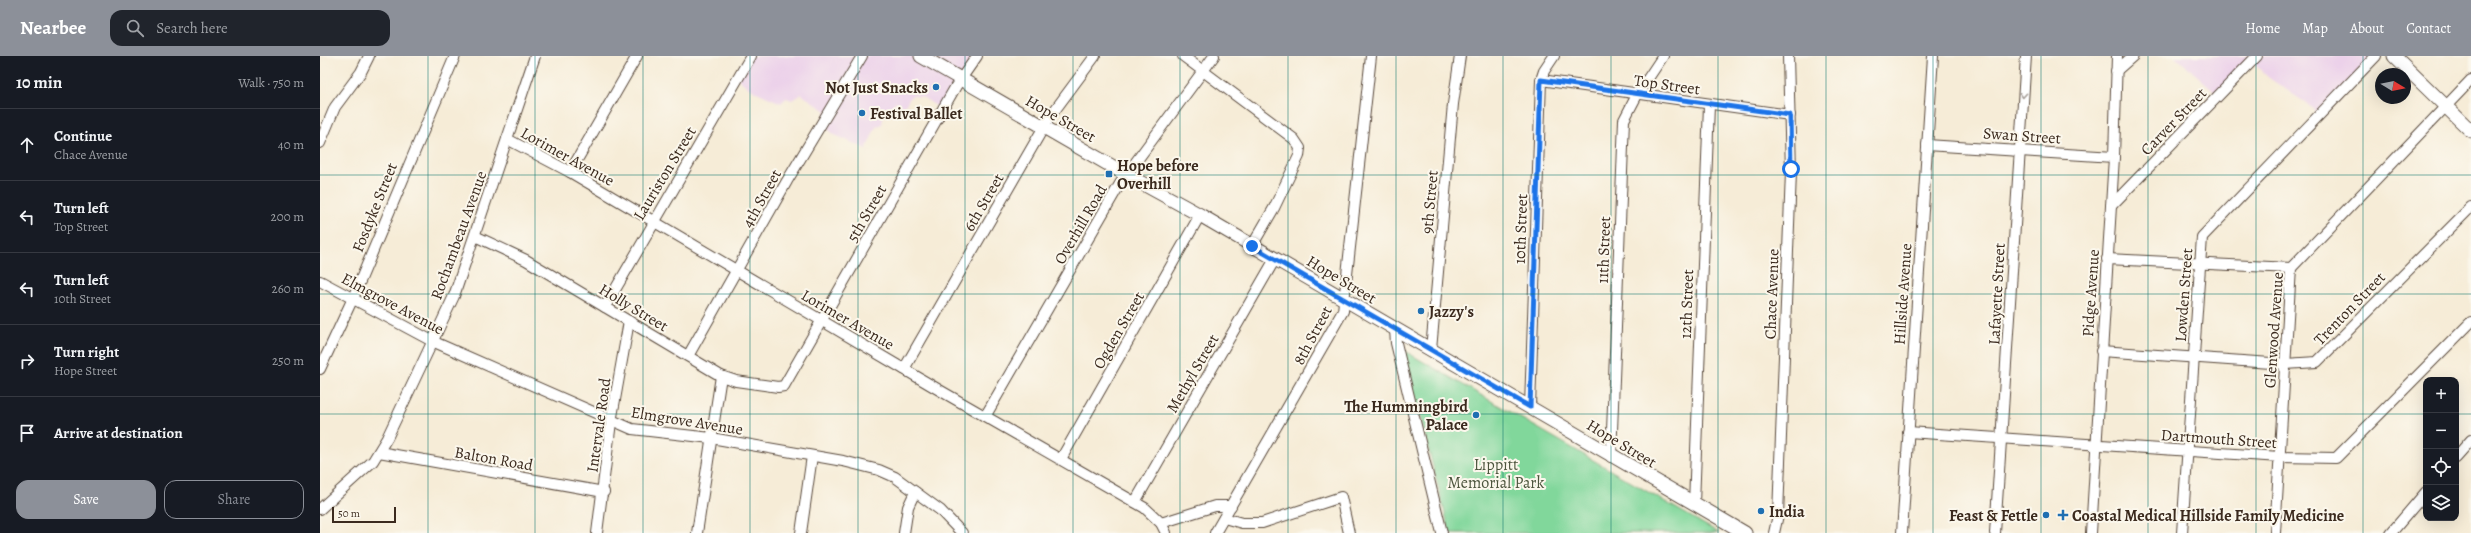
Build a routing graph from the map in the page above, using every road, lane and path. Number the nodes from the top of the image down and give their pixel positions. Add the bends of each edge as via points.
1 (369, 56) edge
2 (454, 56) edge
3 (534, 56) edge
4 (637, 56) edge
5 (751, 56) edge
6 (862, 56) edge
7 (921, 56) edge
8 (977, 56) edge
9 (1095, 56) edge
10 (1183, 56) edge
11 (1214, 56) edge
12 (1371, 56) edge
13 (1460, 56) edge
14 (1554, 56) edge
15 (1663, 56) edge
16 (1788, 56) edge
17 (1932, 56) edge
18 (2026, 56) edge
19 (2117, 56) edge
20 (2133, 56) edge
21 (2257, 56) edge
22 (2376, 56) edge
23 (2394, 56) edge
24 (1203, 71) junction
25 (2116, 72) junction
26 (960, 79) junction
27 (1541, 80) junction
28 (2471, 80) edge
29 (1637, 95) junction
30 (1709, 105) junction
31 (2446, 107) junction
32 (1790, 115) junction
33 (1044, 127) junction
34 (2471, 131) edge
35 (507, 139) junction
36 (320, 143) edge
37 (1927, 145) junction
38 (2019, 150) junction
39 (2114, 157) junction
40 (570, 172) junction
41 (1127, 175) junction
42 (2111, 206) junction
43 (2471, 207) edge
44 (1200, 215) junction
45 (652, 222) junction
46 (475, 236) junction
47 (1252, 246) junction
48 (1275, 259) junction
49 (2107, 259) junction
50 (2200, 263) junction
51 (2291, 268) junction
52 (737, 271) junction
53 (320, 281) edge
54 (353, 298) junction
55 (1344, 300) junction
56 (605, 307) junction
57 (820, 320) junction
58 (629, 321) junction
59 (2471, 322) edge
60 (1395, 330) junction
61 (432, 341) junction
62 (1431, 350) junction
63 (2101, 351) junction
64 (688, 356) junction
65 (2194, 358) junction
66 (2285, 364) junction
67 (320, 369) edge
68 (904, 369) junction
69 (721, 376) junction
70 (784, 386) joint
71 (1530, 407) junction
72 (986, 415) junction
73 (611, 422) junction
74 (1908, 432) junction
75 (711, 438) junction
76 (2002, 438) junction
77 (2471, 440) edge
78 (2096, 444) junction
79 (2187, 451) junction
80 (379, 452) junction
81 (2459, 454) edge
82 (812, 456) junction
83 (1611, 457) junction
84 (2280, 457) junction
85 (1061, 459) junction
86 (604, 492) junction
87 (915, 492) junction
88 (2423, 496) edge
89 (1135, 502) junction
90 (1694, 504) junction
91 (1231, 506) junction
92 (320, 509) edge
93 (1224, 518) junction
94 (1161, 522) junction
95 (597, 533) edge
96 (697, 533) edge
97 (801, 533) edge
98 (904, 533) edge
99 (962, 533) edge
100 (1166, 533) edge
101 (1215, 533) edge
102 (1349, 533) edge
103 (1442, 533) edge
104 (1745, 533) edge
105 (1774, 533) edge
106 (1902, 533) edge
107 (1995, 533) edge
108 (2091, 533) edge
109 (2182, 533) edge
110 (2275, 533) edge
111 (2391, 533) edge

1 - 36 street via 361,72 335,107
2 - 54 street, Fosdyke Street
3 - 35 street, Rochambeau Avenue
4 - 40 street
5 - 45 street, Lauriston Street
6 - 52 street, 4th Street via 787,181
7 - 26 main road, Hope Street
8 - 26 street, 5th Street
9 - 33 street, 6th Street
10 - 24 street
11 - 24 street, Overhill Road
12 - 55 street, 8th Street
13 - 62 street, 9th Street via 1453,104
14 - 27 street, 10th Street
15 - 29 street, 11th Street
16 - 32 street, Chace Avenue
17 - 37 street, Hillside Avenue
18 -> 38 street, Lafayette Street
19 - 25 street, Pidge Avenue
20 - 25 street
21 - 42 street, Carver Street
22 - 50 street, Lowden Street via 2202,237
23 - 31 main road
24 - 41 street, Overhill Road
24 - 47 street via 1294,139 1300,148 1300,156
25 - 39 street, Pidge Avenue
26 - 33 main road, Hope Street
26 - 57 street, 5th Street
27 - 29 street, Top Street
27 - 71 street, 10th Street
28 - 31 street, Glenwood Avenue
29 - 30 street, Top Street
29 - 83 street, 11th Street via 1624,120
30 - 32 street, Top Street
30 - 90 street, 12th Street
31 - 34 main road
31 - 51 street, Glenwood Avenue
32 - 105 street, Chace Avenue via 1791,172 1786,323 1778,515
33 - 41 main road, Hope Street
33 - 68 street, 6th Street
35 - 40 street, Lorimer Avenue
35 - 46 street, Rochambeau Avenue
37 - 38 street, Swan Street
37 - 74 street, Hillside Avenue
38 - 39 street, Swan Street
38 - 76 street, Lafayette Street
39 - 42 street, Pidge Avenue
40 - 45 street, Lorimer Avenue
41 - 44 main road, Hope Street
41 - 72 street, Overhill Road
42 - 49 street, Pidge Avenue
43 - 66 street, Trenton Street via 2317,362
44 - 47 main road, Hope Street
44 - 85 street, Ogden Street
45 - 52 street, Lorimer Avenue
45 - 56 street, Lauriston Street
46 - 56 street, Holly Street via 526,260
46 - 61 street, Rochambeau Avenue via 454,296
47 - 48 main road, Hope Street
48 - 55 main road, Hope Street
48 - 89 street, Methyl Street
49 - 50 street
49 - 63 street, Pidge Avenue
50 - 51 street
50 - 65 street, Lowden Street
51 - 66 street, Glenwood Avenue
52 - 57 street, Lorimer Avenue
52 - 64 street, 4th Street
53 - 54 street, Elmgrove Avenue
54 - 61 street, Elmgrove Avenue
54 - 67 street, Fosdyke Street
55 - 60 main road, Hope Street
55 - 91 street, 8th Street via 1339,320
56 - 58 street, Holly Street
57 - 68 street, Lorimer Avenue
57 - 70 street, 5th Street
58 - 64 street, Holly Street
58 - 73 street, Intervale Road
59 - 84 street, Dartmouth Street via 2336,458
60 - 62 main road, Hope Street
60 - 103 street
61 - 73 street, Elmgrove Avenue
61 - 80 street, Rochambeau Avenue
62 - 71 main road, Hope Street
63 - 65 street, Trenton Street
63 - 78 street, Pidge Avenue
64 - 69 street, Holly Street
65 - 66 street, Trenton Street
65 - 79 street, Lowden Street
66 - 84 street, Glenwood Avenue
68 - 72 street, Lorimer Avenue
69 - 70 street, Holly Street via 736,381
69 - 75 street
71 - 83 main road, Hope Street
72 - 85 street, Lorimer Avenue
73 - 75 street, Elmgrove Avenue via 632,429
73 - 86 street, Intervale Road
74 - 76 street, Dartmouth Street
74 - 106 street, Hillside Avenue
75 - 82 street, Elmgrove Avenue
75 - 96 street
76 - 78 street, Dartmouth Street
76 - 107 street, Lafayette Street
77 - 81 street
78 - 79 street, Dartmouth Street
78 - 108 street, Pidge Avenue
79 - 84 street, Dartmouth Street
79 - 109 street, Lowden Street
80 - 86 street, Balton Road
80 - 92 street, Rochambeau Avenue via 373,461
82 - 87 street, Elmgrove Avenue via 879,470 895,477
82 - 97 street
83 - 90 main road, Hope Street
84 - 110 street, Glenwood Avenue
85 - 89 street, Lorimer Avenue
86 - 95 street, Intervale Road
87 - 98 street via 908,507
87 - 99 street, Elmgrove Avenue via 940,510
88 - 111 street
89 - 94 street, Lorimer Avenue via 1153,513
90 - 104 main road, Hope Street
91 - 93 street, 8th Street
91 - 94 street via 1215,506
93 - 101 street, 8th Street
93 - 102 street via 1242,524 1262,523 1341,496
94 - 100 street, Lorimer Avenue

